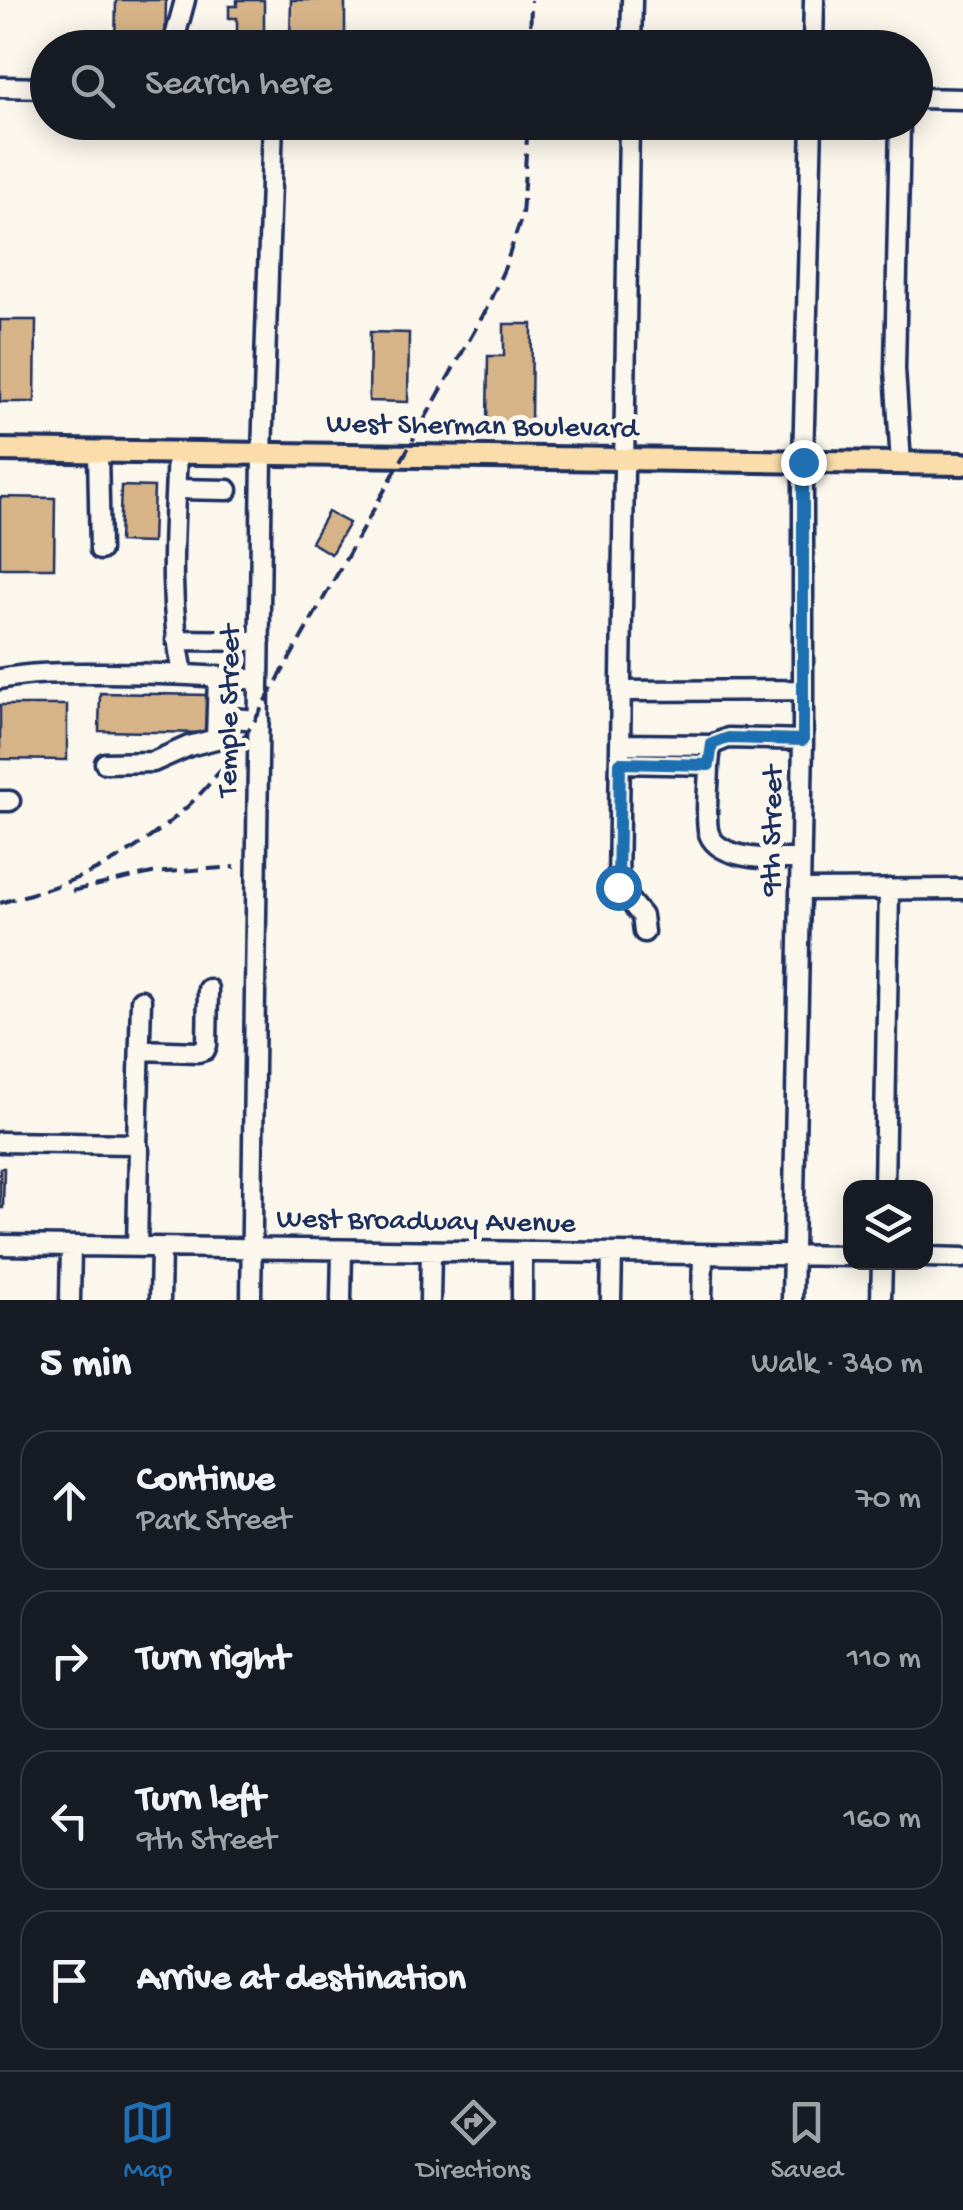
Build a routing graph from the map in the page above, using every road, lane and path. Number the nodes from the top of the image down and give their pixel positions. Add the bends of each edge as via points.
1 (185, 0) edge
2 (632, 0) edge
3 (814, 0) edge
4 (177, 30) edge
5 (631, 30) edge
6 (813, 30) edge
7 (0, 88) edge
8 (30, 88) edge
9 (933, 98) edge
10 (963, 99) edge
11 (271, 140) edge
12 (630, 140) edge
13 (812, 140) edge
14 (900, 140) edge
15 (0, 450) edge
16 (98, 452) junction
17 (177, 453) junction
18 (262, 454) junction
19 (625, 460) junction
20 (803, 462) junction
21 (901, 464) junction
22 (963, 464) edge
23 (176, 489) junction
24 (228, 490) dead end
25 (100, 550) dead end
26 (176, 640) junction
27 (260, 641) junction
28 (183, 673) junction
29 (218, 676) junction
30 (0, 679) edge
31 (260, 680) junction
32 (621, 690) junction
33 (803, 690) junction
34 (216, 717) junction
35 (259, 720) junction
36 (803, 740) junction
37 (712, 744) junction
38 (620, 754) junction
39 (105, 763) dead end
40 (709, 765) junction
41 (802, 859) junction
42 (890, 889) junction
43 (963, 889) edge
44 (801, 890) junction
45 (644, 932) dead end
46 (208, 989) dead end
47 (141, 1000) dead end
48 (140, 1050) junction
49 (0, 1142) edge
50 (137, 1146) junction
51 (884, 1180) edge
52 (0, 1245) edge
53 (71, 1246) junction
54 (137, 1248) junction
55 (161, 1248) junction
56 (252, 1248) junction
57 (342, 1250) junction
58 (431, 1252) junction
59 (522, 1252) junction
60 (612, 1253) junction
61 (703, 1254) junction
62 (793, 1256) junction
63 (843, 1256) edge
64 (933, 1257) edge
65 (963, 1258) edge
66 (882, 1270) edge
67 (70, 1300) edge
68 (160, 1300) edge
69 (251, 1300) edge
70 (341, 1300) edge
71 (430, 1300) edge
72 (522, 1300) edge
73 (611, 1300) edge
74 (702, 1300) edge
75 (792, 1300) edge
76 (882, 1300) edge

1 - 4 street
2 - 5 street
3 - 6 street
7 - 8 street
9 - 10 street
11 - 18 street, Temple Street
12 - 19 street
13 - 20 street, 9th Street
14 - 21 street
15 - 16 main road, West Sherman Boulevard
16 - 17 main road, West Sherman Boulevard
16 - 25 street
17 - 18 main road, West Sherman Boulevard
17 - 23 street
18 - 19 main road, West Sherman Boulevard
18 - 27 street, Temple Street
19 - 20 main road, West Sherman Boulevard
19 - 32 street
20 - 21 main road, West Sherman Boulevard
20 - 33 street, 9th Street
21 - 22 main road, West Sherman Boulevard
23 - 24 street
23 - 26 street
26 - 27 street
26 - 28 street
27 - 31 street, Temple Street
28 - 29 street
28 - 30 street via 30,673
29 - 31 street
29 - 34 street
31 - 35 street, Temple Street
32 - 33 street
32 - 38 street
33 - 36 street, 9th Street
34 - 35 street
34 - 39 street via 216,740 153,762
35 - 56 street, Temple Street
36 - 37 street via 728,738
36 - 41 street, 9th Street
37 - 38 street
37 - 40 street
38 - 40 street
38 - 45 street via 618,887 642,916
40 - 41 street via 708,830 716,844 748,856
41 - 44 street, 9th Street
42 - 43 street
42 - 44 street
42 - 51 street
44 - 62 street, 9th Street
46 - 48 street via 205,1050
47 - 48 street
48 - 50 street
49 - 50 street
50 - 54 street
52 - 53 street, West Broadway Avenue
53 - 54 street, West Broadway Avenue
53 - 67 street
54 - 55 street, West Broadway Avenue
55 - 56 street, West Broadway Avenue
55 - 68 street
56 - 57 street, West Broadway Avenue
56 - 69 street, Temple Street
57 - 58 street, West Broadway Avenue
57 - 70 street
58 - 59 street, West Broadway Avenue
58 - 71 street
59 - 60 street, West Broadway Avenue
59 - 72 street
60 - 61 street, West Broadway Avenue
60 - 73 street
61 - 62 street, West Broadway Avenue
61 - 74 street
62 - 63 street, West Broadway Avenue
62 - 75 street, 9th Street
64 - 65 street
66 - 76 street

